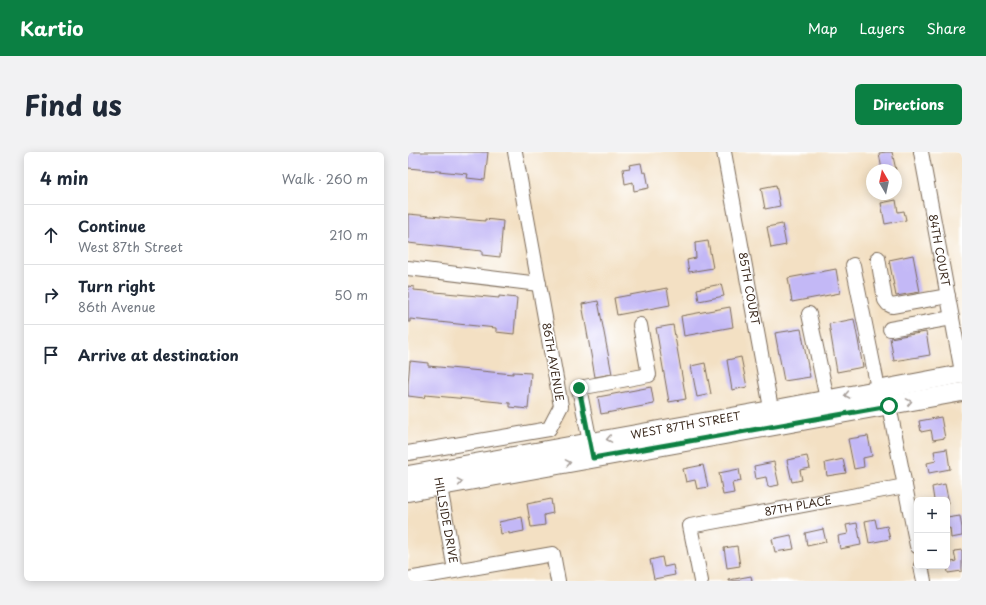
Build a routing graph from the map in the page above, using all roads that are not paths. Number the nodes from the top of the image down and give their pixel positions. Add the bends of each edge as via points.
1 (515, 152) edge
2 (724, 152) edge
3 (921, 152) edge
4 (878, 258) dead end
5 (853, 265) dead end
6 (408, 268) edge
7 (539, 284) junction
8 (948, 296) junction
9 (809, 314) dead end
10 (952, 318) junction
11 (640, 325) dead end
12 (890, 329) dead end
13 (962, 373) edge
14 (962, 392) edge
15 (884, 397) junction
16 (827, 399) junction
17 (772, 418) junction
18 (592, 450) junction
19 (408, 453) edge
20 (408, 475) edge
21 (438, 478) junction
22 (906, 486) junction
23 (408, 492) edge
24 (915, 533) edge
25 (922, 569) edge
26 (455, 570) junction
27 (408, 579) edge
28 (558, 581) edge
29 (701, 581) edge
30 (924, 581) edge

1 - 7 street, 86TH AVENUE
2 - 17 street, 85TH COURT
3 - 8 street, 84TH COURT
4 - 8 street via 885,300 888,304 892,306
5 - 15 street
6 - 7 street
7 - 19 street, 86TH AVENUE via 561,406 549,429
8 - 10 street, 84TH COURT
9 - 16 street
10 - 12 street
10 - 13 street, 84TH COURT
11 - 18 street, 86TH AVENUE via 649,375 579,388
13 - 15 main road, WEST 87TH STREET
15 -> 14 main road, WEST 87TH STREET
15 -> 16 main road, WEST 87TH STREET
15 - 17 main road, WEST 87TH STREET
15 - 22 street
16 - 17 main road, WEST 87TH STREET
17 - 18 main road, WEST 87TH STREET
18 - 21 main road, WEST 87TH STREET
20 - 21 main road, WEST 87TH STREET
21 - 23 main road, WEST 87TH STREET
21 - 26 street, HILLSIDE DRIVE
22 - 24 street
22 - 29 street, 87TH PLACE via 690,526
25 - 30 street
26 - 27 street
26 - 28 street via 553,554

